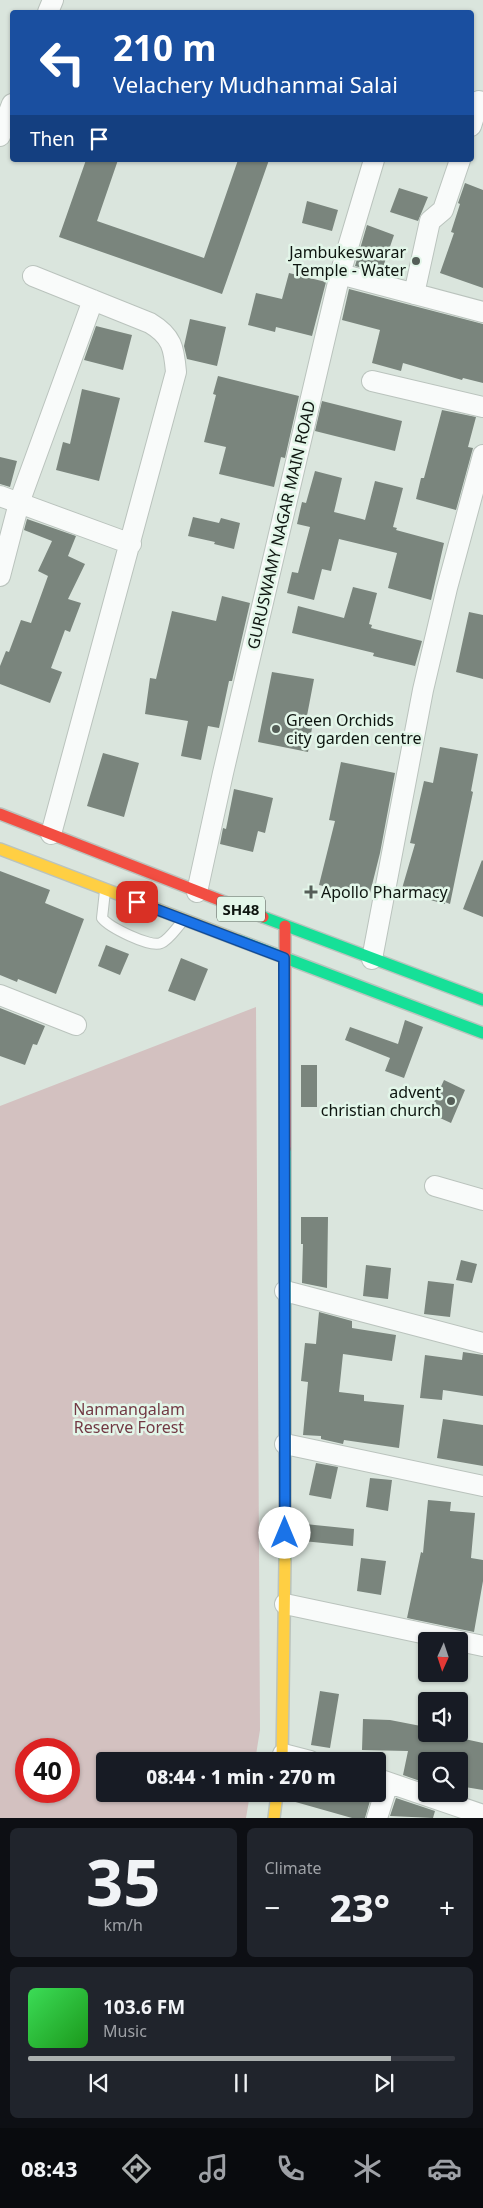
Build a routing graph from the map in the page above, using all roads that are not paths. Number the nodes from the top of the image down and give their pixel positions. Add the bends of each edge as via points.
1 (479, 101) dead end
2 (10, 109) edge
3 (474, 117) edge
4 (0, 136) edge
5 (373, 162) edge
6 (459, 162) edge
7 (340, 274) junction
8 (32, 276) dead end
9 (414, 294) junction
10 (93, 300) junction
11 (483, 312) edge
12 (372, 381) dead end
13 (483, 407) edge
14 (483, 455) edge
15 (0, 496) edge
16 (19, 503) junction
17 (131, 544) junction
18 (0, 576) edge
19 (0, 814) edge
20 (51, 834) junction
21 (0, 849) edge
22 (106, 890) junction
23 (197, 892) junction
24 (184, 920) junction
25 (285, 926) junction
26 (284, 958) junction
27 (372, 959) junction
28 (0, 995) edge
29 (483, 1000) edge
30 (76, 1025) dead end
31 (483, 1033) edge
32 (435, 1186) dead end
33 (483, 1200) edge
34 (284, 1291) junction
35 (483, 1343) edge
36 (285, 1444) junction
37 (483, 1486) edge
38 (285, 1604) junction
39 (483, 1646) edge
40 (283, 1752) edge
41 (386, 1782) edge
42 (276, 1802) edge
43 (380, 1802) edge
44 (455, 1812) edge
45 (483, 1815) edge
46 (274, 1818) edge
47 (377, 1818) edge

1 - 3 street
2 - 4 street
5 - 7 street, GURUSWAMY NAGAR MAIN ROAD
6 - 9 street via 443,210 430,220
7 - 9 street
7 - 23 street, GURUSWAMY NAGAR MAIN ROAD
8 - 10 street
9 - 11 street
10 - 16 street
10 - 17 street via 162,330 174,353 176,372
12 - 13 street
14 - 27 street via 423,690
15 - 16 street
16 - 17 street
16 - 18 street
17 - 20 street
19 - 20 main road, SH48
20 - 23 main road, SH48
21 - 22 main road, SH48
22 - 24 main road, SH48
22 - 24 lane via 102,918 108,926 151,944 162,943
23 - 25 main road, SH48
24 - 26 main road, SH48
25 - 26 main road
25 - 27 main road, SH48
26 - 31 main road, SH48
26 - 34 main road
27 - 29 main road, SH48
28 - 30 street
32 - 33 street
34 - 35 street
34 - 36 main road
36 - 37 street
36 - 38 main road
38 - 39 street
38 - 40 main road
41 - 44 street
42 - 46 main road
43 - 47 street
44 - 45 street

